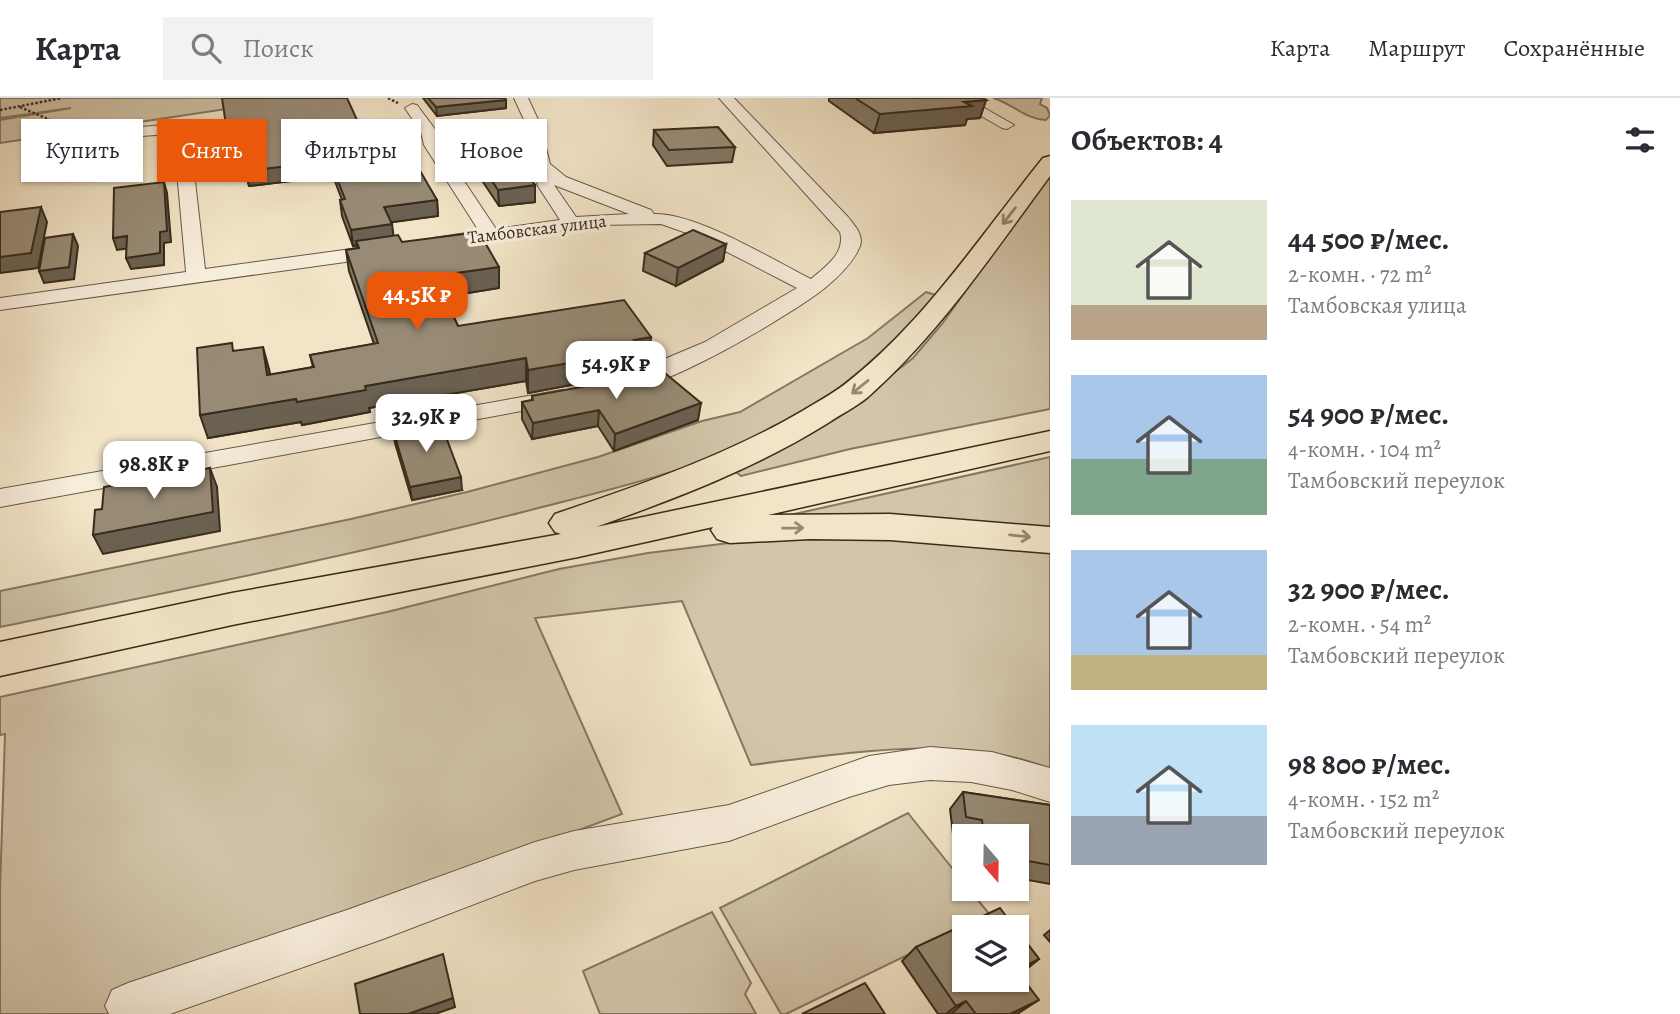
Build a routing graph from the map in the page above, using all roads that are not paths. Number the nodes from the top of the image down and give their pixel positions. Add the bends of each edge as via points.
1 (521, 98) edge
2 (726, 98) edge
3 (957, 98) edge
4 (412, 108) dead end
5 (531, 119) edge
6 (1007, 125) dead end
7 (143, 130) edge
8 (1050, 162) edge
9 (547, 170) edge
10 (546, 182) edge
11 (662, 219) junction
12 (572, 224) junction
13 (491, 235) junction
14 (196, 277) junction
15 (811, 287) junction
16 (0, 304) edge
17 (606, 389) edge
18 (579, 394) edge
19 (1050, 421) edge
20 (1050, 442) edge
21 (0, 498) edge
22 (573, 533) junction
23 (1050, 540) edge
24 (0, 659) edge
25 (1050, 785) edge
26 (128, 1006) dead end

1 - 5 street
2 - 15 street via 847,227 851,245 844,259
3 - 6 street
4 - 13 street
7 - 14 street via 163,128 182,137
8 -> 22 highway via 922,328 855,392 787,434
9 - 11 street via 560,181
10 - 12 street
11 - 12 street, Тамбовская улица
11 - 15 street, Тамбовская улица via 705,233
12 - 13 street, Тамбовская улица
13 - 14 street, Тамбовская улица
14 - 16 street, Тамбовская улица
15 - 17 street via 688,360
18 - 21 street
19 - 22 highway
20 - 22 highway
22 -> 23 highway via 930,529
22 - 24 highway
25 - 26 street via 1018,773 977,766 890,768 731,823 556,855 508,869 419,905

